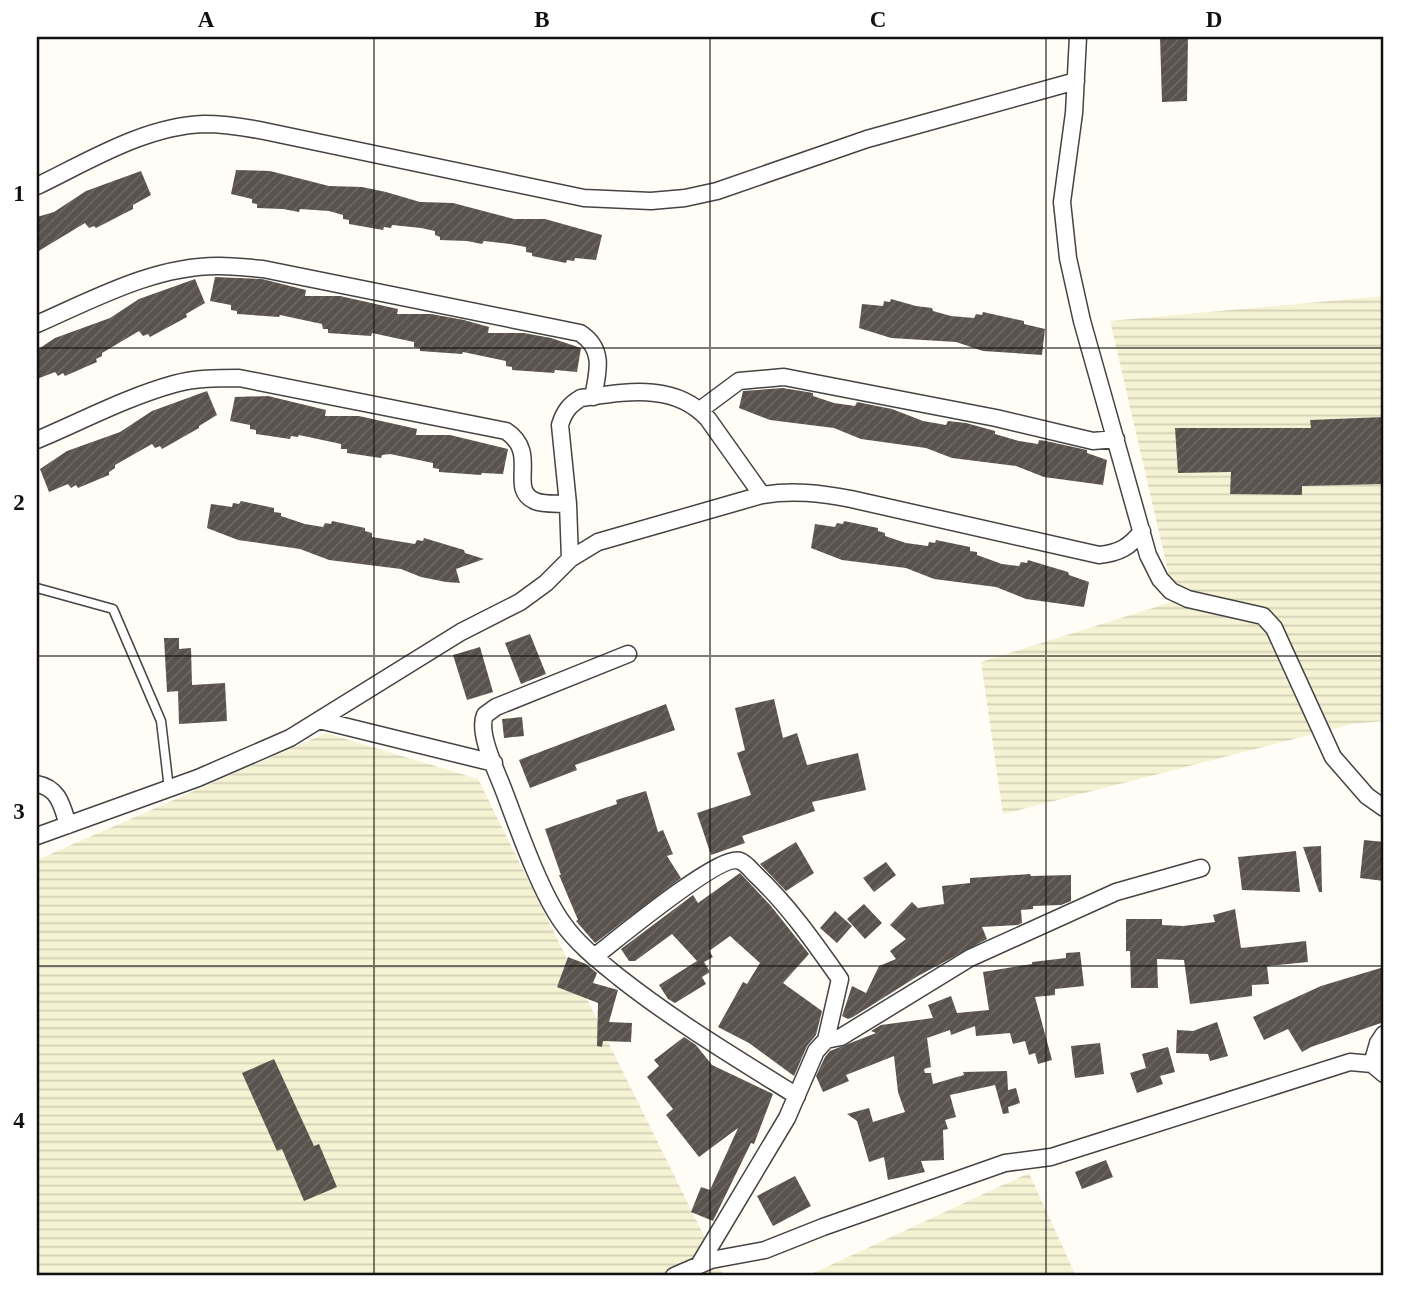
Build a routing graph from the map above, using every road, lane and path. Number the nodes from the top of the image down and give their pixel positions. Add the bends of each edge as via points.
1 (1078, 37) edge
2 (1076, 81) junction
3 (37, 186) edge
4 (37, 324) edge
5 (593, 397) junction
6 (700, 410) junction
7 (1116, 439) junction
8 (37, 440) edge
9 (762, 495) junction
10 (568, 504) junction
11 (1142, 531) junction
12 (570, 559) junction
13 (37, 588) edge
14 (628, 654) dead end
15 (319, 720) junction
16 (494, 764) junction
17 (37, 785) edge
18 (169, 789) junction
19 (1384, 808) edge
20 (68, 825) junction
21 (37, 836) edge
22 (1201, 868) dead end
23 (594, 957) junction
24 (1384, 1034) edge
25 (826, 1040) junction
26 (1378, 1069) edge
27 (797, 1096) junction
28 (699, 1265) junction
29 (674, 1276) edge

1 - 2 street
2 - 3 street via 867,139 718,191 685,198 584,198 234,125 203,124 143,136
2 - 7 street via 1062,202 1065,236 1082,321
4 - 5 street via 136,281 219,266 263,269 580,333 598,353
5 - 6 street via 668,393
5 - 10 street via 570,404 560,425
6 - 7 street via 738,381 784,377 1093,441
6 - 9 street
7 - 11 street
8 - 10 street via 176,383 239,378 506,430 515,436 524,454 522,485 526,494 534,500
9 - 11 street via 815,492 1099,555 1124,549
9 - 12 street via 614,536
10 - 12 street
11 - 19 street via 1154,567 1171,591 1263,616 1274,628 1333,757 1367,796
12 - 15 street via 520,602 461,632
13 - 18 lane via 113,609 161,722
14 - 16 street via 490,710 482,729
15 - 16 street
15 - 18 street via 261,752
16 - 23 street via 548,897 561,922
17 - 20 street via 56,794
18 - 20 street
20 - 21 street
22 - 25 street via 1116,892 970,958 841,1037
23 - 25 street via 709,870 741,861 810,935 840,979
23 - 27 street via 666,1014
24 - 26 street via 1378,1043
25 - 27 street via 816,1051
26 - 28 street via 1350,1062 1058,1156 1005,1163 765,1250
27 - 28 street
28 - 29 street

